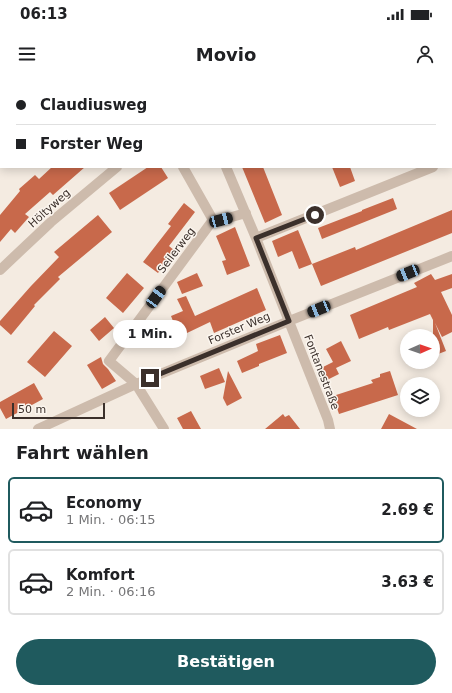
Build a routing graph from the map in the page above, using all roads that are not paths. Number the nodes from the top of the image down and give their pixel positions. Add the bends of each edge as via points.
1 (116, 168) edge
2 (184, 168) edge
3 (226, 168) edge
4 (431, 168) edge
5 (246, 214) junction
6 (213, 220) junction
7 (256, 238) junction
8 (452, 256) edge
9 (0, 270) edge
10 (289, 321) junction
11 (136, 384) junction
12 (38, 429) edge
13 (164, 429) edge
14 (330, 429) edge

1 - 9 street, Höltyweg via 51,222
2 - 6 street
3 - 5 street, Fontanestraße
4 - 7 street
5 - 6 street
5 - 7 street, Fontanestraße
6 - 11 street, Seilerweg via 109,361
7 - 10 street, Fontanestraße
8 - 10 street, Forster Weg
10 - 11 street, Forster Weg
10 - 14 street, Fontanestraße
11 - 12 street, Forster Weg
11 - 13 street

